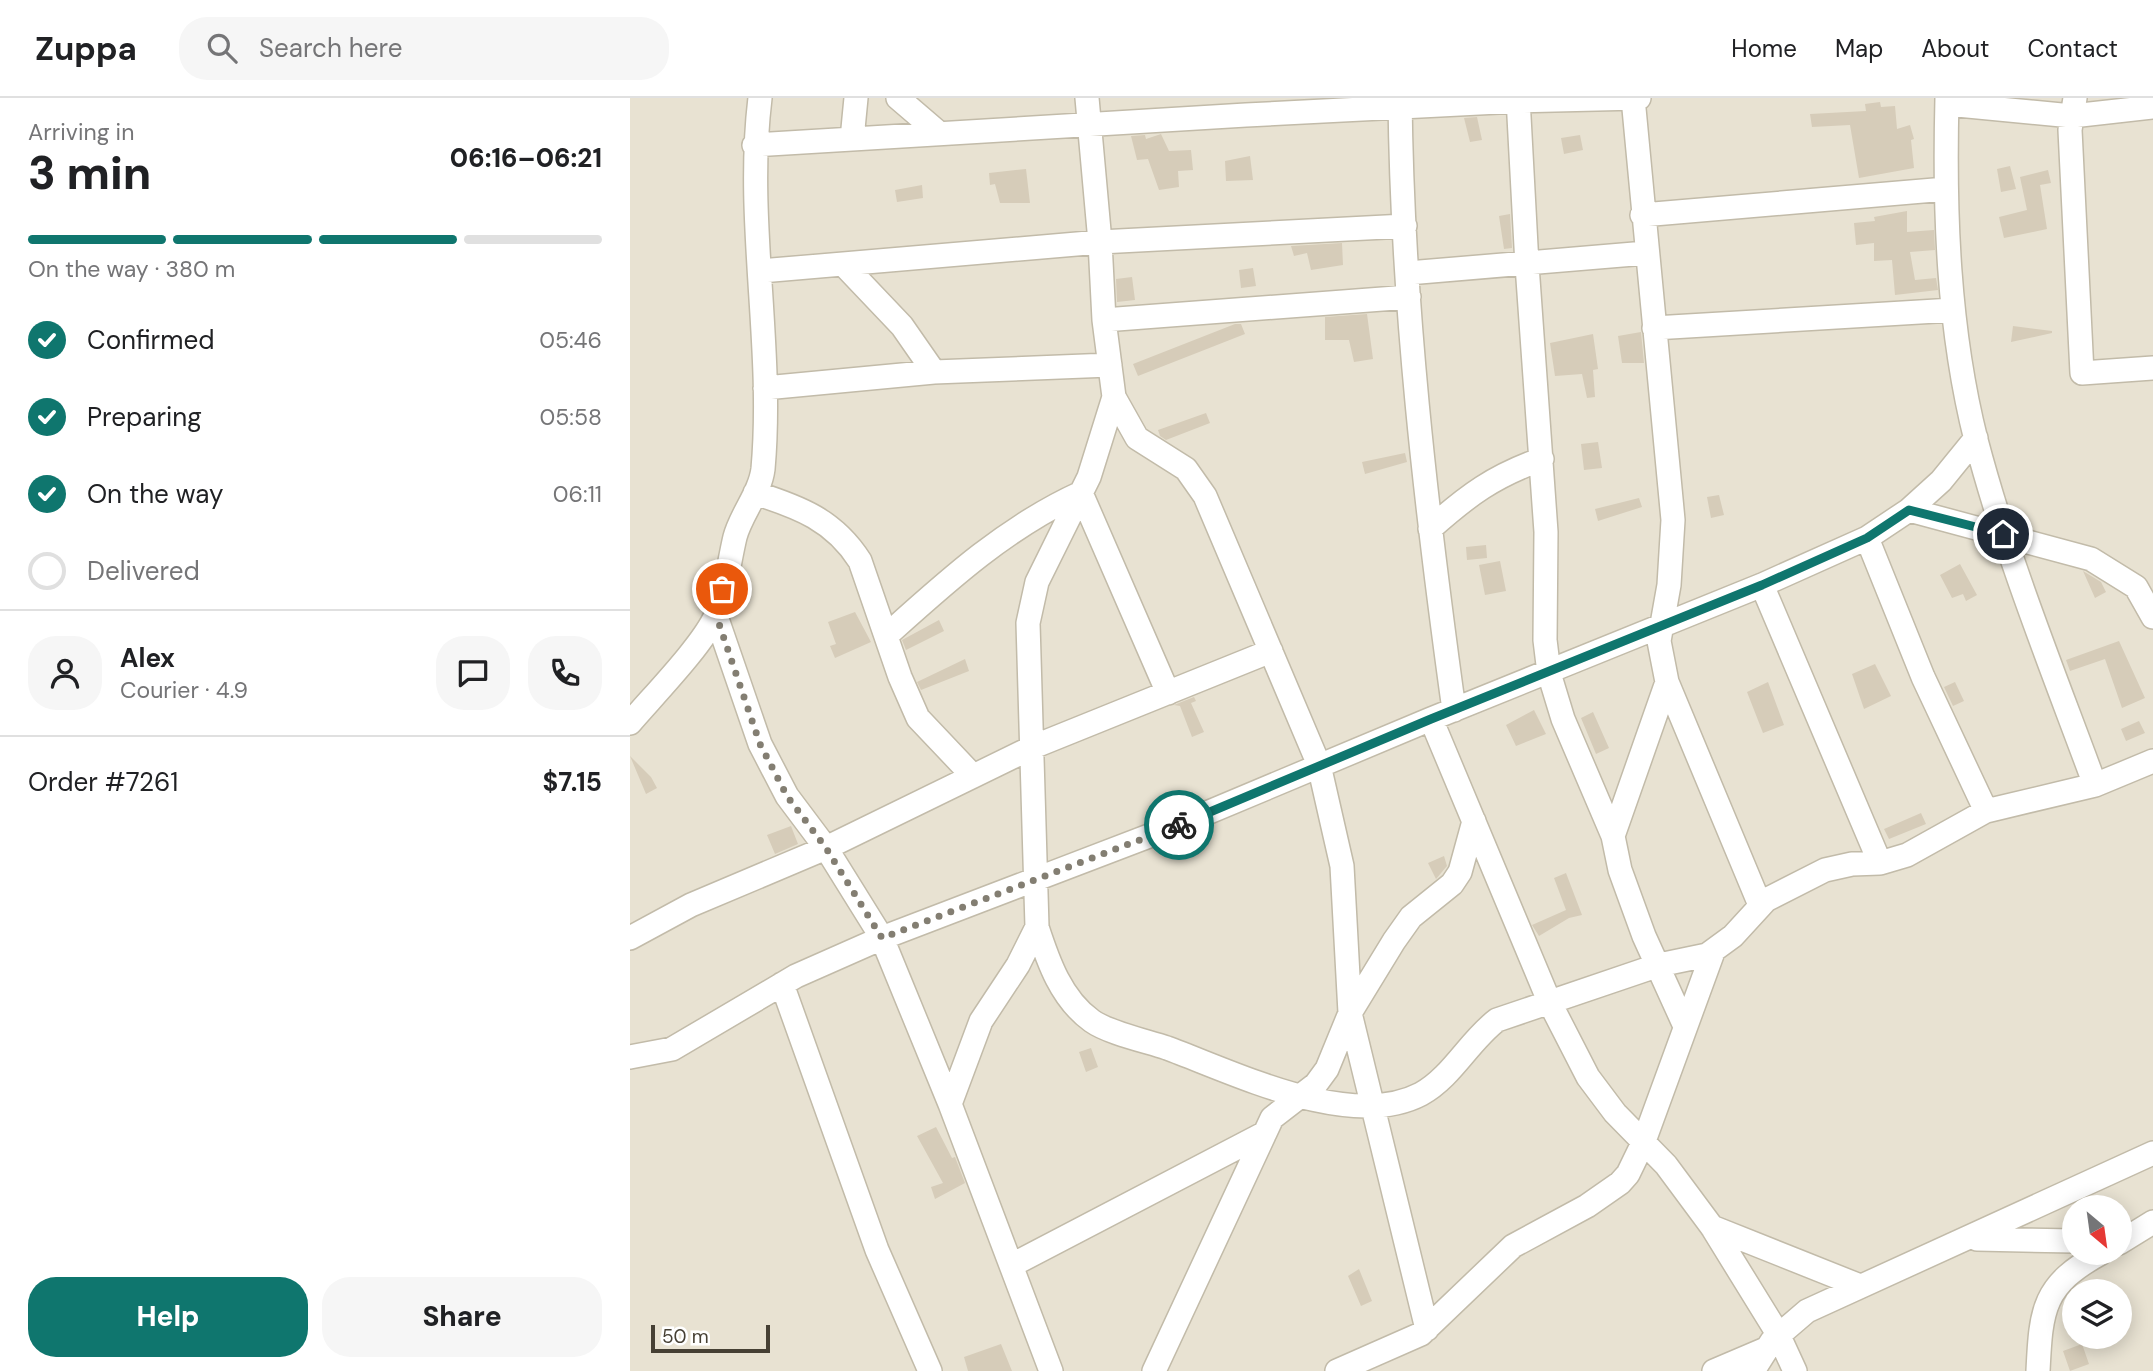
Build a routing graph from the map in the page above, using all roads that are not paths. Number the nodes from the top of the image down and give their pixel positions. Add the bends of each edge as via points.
1 (760, 98) edge
2 (856, 98) edge
3 (898, 98) edge
4 (1087, 98) edge
5 (1633, 98) edge
6 (1639, 98) edge
7 (1518, 99) edge
8 (1947, 101) edge
9 (1400, 104) edge
10 (2073, 107) edge
11 (2153, 107) edge
12 (1091, 126) junction
13 (940, 134) junction
14 (852, 139) junction
15 (754, 145) junction
16 (1946, 190) junction
17 (1642, 215) junction
18 (1405, 226) junction
19 (1101, 242) junction
20 (1646, 253) junction
21 (844, 265) junction
22 (1527, 265) junction
23 (761, 271) junction
24 (1408, 273) junction
25 (1409, 297) junction
26 (1953, 310) junction
27 (1104, 320) junction
28 (1654, 328) junction
29 (1110, 365) junction
30 (2153, 369) edge
31 (934, 372) junction
32 (765, 388) junction
33 (1114, 397) junction
34 (1976, 438) junction
35 (1542, 459) junction
36 (755, 493) junction
37 (1081, 493) junction
38 (1909, 510) junction
39 (1430, 529) junction
40 (2003, 534) junction
41 (1867, 538) junction
42 (1762, 585) junction
43 (716, 615) junction
44 (2153, 617) edge
45 (1661, 627) junction
46 (886, 636) junction
47 (1271, 651) junction
48 (1549, 673) junction
49 (1667, 682) junction
50 (1168, 693) junction
51 (1454, 710) junction
52 (1431, 719) junction
53 (630, 723) edge
54 (1032, 747) junction
55 (2153, 761) edge
56 (1319, 765) junction
57 (973, 776) junction
58 (2095, 785) junction
59 (1986, 811) junction
60 (1474, 821) junction
61 (1613, 836) junction
62 (826, 848) junction
63 (1880, 863) junction
64 (1037, 877) junction
65 (1760, 905) junction
66 (1037, 927) junction
67 (630, 938) edge
68 (882, 938) junction
69 (1713, 952) junction
70 (1659, 965) junction
71 (782, 984) junction
72 (1549, 1001) junction
73 (1350, 1013) junction
74 (1684, 1024) junction
75 (630, 1058) edge
76 (1301, 1096) junction
77 (950, 1104) junction
78 (1374, 1106) junction
79 (1265, 1133) junction
80 (1644, 1141) junction
81 (2153, 1153) edge
82 (2153, 1222) edge
83 (1712, 1227) junction
84 (2132, 1235) edge
85 (2153, 1237) edge
86 (1971, 1239) junction
87 (2132, 1240) edge
88 (2062, 1241) edge
89 (1012, 1265) junction
90 (2082, 1265) edge
91 (1860, 1286) junction
92 (1427, 1329) junction
93 (1773, 1341) junction
94 (930, 1371) edge
95 (1051, 1371) edge
96 (1154, 1371) edge
97 (1338, 1371) edge
98 (1714, 1371) edge
99 (1753, 1371) edge
100 (1795, 1371) edge
101 (2038, 1371) edge

1 - 15 street
2 - 14 street
3 - 13 street
4 - 12 street
5 - 6 street
5 - 7 street
5 - 17 street
7 - 9 street
7 - 22 street
8 - 10 street
8 - 16 street
9 - 12 street
9 - 18 street
10 - 11 street
10 - 30 street via 2082,373
12 - 13 street
12 - 19 street
13 - 14 street
14 - 15 street
15 - 23 street
16 - 17 street
16 - 26 street
17 - 20 street
18 - 19 street
18 - 24 street
19 - 21 street
19 - 27 street
20 - 22 street
20 - 28 street
21 - 23 street
21 - 31 street via 902,326
22 - 24 street
22 - 35 street
23 - 32 street
24 - 25 street
25 - 27 street
25 - 39 street
26 - 28 street
26 - 34 street
27 - 29 street
28 - 45 street via 1673,520
29 - 31 street
29 - 33 street
31 - 32 street
32 - 36 street via 762,471
33 - 37 street
33 - 47 street via 1136,438 1186,469 1205,495
34 - 38 street via 1941,481
34 - 40 street
35 - 39 street via 1492,479
35 - 48 street
36 - 43 street via 740,519
36 - 46 street via 812,513 849,545 860,561
37 - 46 street via 1043,510 992,546
37 - 50 street
37 - 54 street via 1037,582 1028,623
38 - 40 street
38 - 41 street
39 - 51 street
40 - 44 street via 2091,559 2123,576 2136,587
40 - 58 street
41 - 42 street
41 - 59 street via 1923,677
42 - 45 street
42 - 63 street
43 - 53 street
43 - 62 street via 760,744 787,796
45 - 48 street
45 - 49 street via 1660,653
46 - 57 street via 918,718
47 - 50 street
47 - 56 street
48 - 51 street
48 - 61 street via 1563,719
49 - 61 street
49 - 65 street
50 - 54 street
51 - 52 street
52 - 56 street
52 - 60 street
54 - 57 street
54 - 64 street
55 - 58 street
56 - 64 street via 1184,824
56 - 73 street via 1342,866
57 - 62 street
58 - 59 street
59 - 63 street via 1907,855
60 - 72 street
60 - 73 street via 1460,872 1411,917
61 - 70 street via 1632,905
62 - 67 street via 691,905
62 - 68 street
63 - 65 street via 1825,870
64 - 66 street
64 - 68 street
65 - 69 street via 1734,936
66 - 76 street via 1062,989 1094,1023
66 - 77 street via 981,1021
68 - 71 street
68 - 77 street
69 - 70 street
69 - 74 street
70 - 72 street
70 - 74 street
71 - 75 street via 672,1049
71 - 94 street via 877,1250
72 - 78 street via 1497,1020 1421,1094
72 - 80 street via 1601,1097
73 - 76 street via 1327,1069
73 - 78 street
74 - 80 street
76 - 78 street
76 - 79 street via 1275,1113
77 - 89 street
78 - 92 street
79 - 89 street
79 - 96 street
80 - 83 street
80 - 92 street via 1620,1184 1513,1246
81 - 86 street
82 - 84 street
83 - 91 street
83 - 93 street
85 - 87 street
86 - 88 street
86 - 91 street
89 - 95 street
90 - 101 street via 2051,1292 2040,1328
91 - 93 street via 1808,1311
92 - 97 street via 1412,1340
93 - 98 street
93 - 99 street
93 - 100 street

